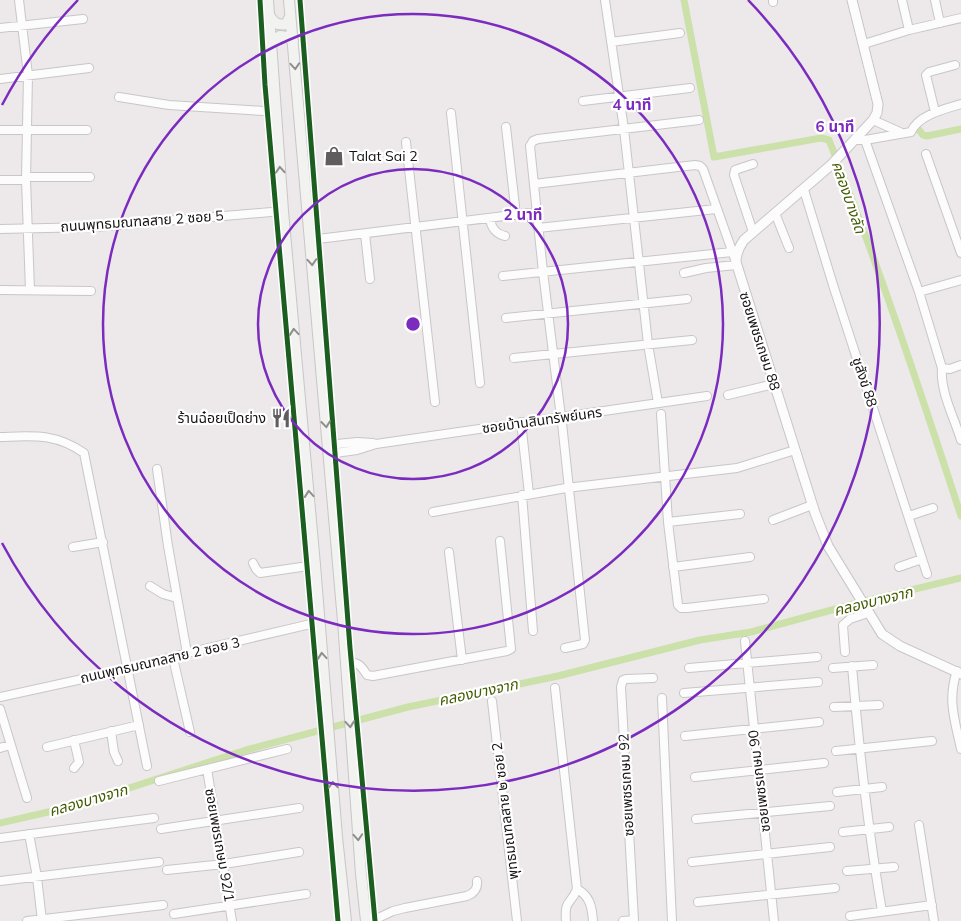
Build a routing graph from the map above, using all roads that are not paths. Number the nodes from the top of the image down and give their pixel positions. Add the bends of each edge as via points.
1 (19, 0) edge
2 (268, 0) edge
3 (289, 0) edge
4 (605, 0) edge
5 (852, 0) edge
6 (902, 0) edge
7 (935, 0) edge
8 (269, 15) junction
9 (290, 17) junction
10 (961, 18) edge
11 (83, 19) dead end
12 (940, 23) junction
13 (22, 26) junction
14 (0, 28) edge
15 (910, 30) junction
16 (680, 33) dead end
17 (293, 41) junction
18 (611, 42) junction
19 (270, 44) junction
20 (864, 44) junction
21 (955, 65) dead end
22 (89, 68) dead end
23 (28, 75) junction
24 (0, 79) edge
25 (690, 88) dead end
26 (620, 96) junction
27 (119, 97) dead end
28 (583, 100) dead end
29 (961, 104) edge
30 (275, 110) junction
31 (935, 112) junction
32 (452, 113) dead end
33 (699, 120) dead end
34 (873, 120) junction
35 (506, 127) dead end
36 (624, 129) junction
37 (0, 130) edge
38 (27, 130) junction
39 (87, 130) dead end
40 (902, 133) junction
41 (860, 140) junction
42 (406, 142) dead end
43 (926, 154) dead end
44 (753, 164) dead end
45 (628, 174) junction
46 (90, 177) dead end
47 (26, 178) junction
48 (0, 180) edge
49 (534, 184) junction
50 (804, 190) junction
51 (716, 209) junction
52 (283, 211) junction
53 (529, 213) dead end
54 (775, 213) junction
55 (516, 215) junction
56 (634, 217) junction
57 (490, 218) junction
58 (463, 221) junction
59 (28, 228) junction
60 (415, 228) junction
61 (538, 228) junction
62 (0, 229) edge
63 (753, 232) junction
64 (365, 234) junction
65 (505, 236) dead end
66 (958, 238) edge
67 (310, 240) junction
68 (789, 248) dead end
69 (732, 252) junction
70 (961, 253) edge
71 (639, 262) junction
72 (736, 264) junction
73 (543, 272) junction
74 (684, 273) dead end
75 (503, 276) dead end
76 (370, 279) dead end
77 (961, 280) edge
78 (0, 290) edge
79 (30, 290) junction
80 (91, 290) dead end
81 (919, 292) junction
82 (686, 299) dead end
83 (643, 303) junction
84 (548, 313) junction
85 (506, 318) dead end
86 (692, 340) dead end
87 (648, 344) junction
88 (553, 354) junction
89 (514, 358) dead end
90 (961, 365) edge
91 (942, 368) junction
92 (480, 383) dead end
93 (774, 384) junction
94 (728, 395) dead end
95 (707, 396) dead end
96 (435, 402) dead end
97 (658, 403) junction
98 (661, 414) dead end
99 (562, 420) junction
100 (521, 422) junction
101 (0, 437) edge
102 (961, 440) edge
103 (328, 449) junction
104 (795, 450) junction
105 (157, 469) dead end
106 (665, 477) junction
107 (570, 488) junction
108 (525, 494) junction
109 (812, 505) junction
110 (933, 508) dead end
111 (433, 512) dead end
112 (740, 514) dead end
113 (908, 516) junction
114 (773, 520) dead end
115 (668, 522) junction
116 (500, 541) dead end
117 (103, 542) junction
118 (73, 547) dead end
119 (449, 552) dead end
120 (750, 557) dead end
121 (922, 559) junction
122 (253, 562) dead end
123 (315, 566) junction
124 (673, 567) junction
125 (899, 567) dead end
126 (927, 574) dead end
127 (150, 586) dead end
128 (177, 598) junction
129 (764, 599) dead end
130 (867, 610) junction
131 (319, 622) junction
132 (534, 632) dead end
133 (744, 641) dead end
134 (564, 648) dead end
135 (845, 652) dead end
136 (187, 653) junction
137 (817, 657) dead end
138 (173, 658) junction
139 (462, 660) junction
140 (346, 662) junction
141 (747, 663) junction
142 (873, 665) dead end
143 (852, 666) junction
144 (689, 668) dead end
145 (833, 668) dead end
146 (128, 669) junction
147 (959, 672) edge
148 (653, 678) dead end
149 (818, 682) dead end
150 (555, 688) dead end
151 (749, 688) junction
152 (684, 693) dead end
153 (0, 697) edge
154 (662, 698) dead end
155 (492, 701) dead end
156 (879, 705) dead end
157 (856, 706) junction
158 (834, 708) dead end
159 (0, 709) edge
160 (819, 722) dead end
161 (139, 725) junction
162 (753, 728) junction
163 (111, 731) junction
164 (190, 732) dead end
165 (685, 736) dead end
166 (74, 740) junction
167 (932, 741) dead end
168 (10, 746) junction
169 (46, 747) dead end
170 (0, 748) edge
171 (287, 748) dead end
172 (860, 748) junction
173 (961, 749) edge
174 (836, 751) dead end
175 (118, 761) dead end
176 (824, 763) dead end
177 (147, 766) dead end
178 (74, 768) dead end
179 (207, 769) junction
180 (757, 770) junction
181 (695, 777) dead end
182 (159, 781) dead end
183 (882, 787) dead end
184 (865, 789) junction
185 (837, 792) dead end
186 (26, 798) dead end
187 (830, 806) dead end
188 (299, 808) dead end
189 (763, 812) junction
190 (154, 818) dead end
191 (696, 819) dead end
192 (216, 822) junction
193 (919, 825) dead end
194 (889, 827) dead end
195 (161, 829) dead end
196 (870, 830) junction
197 (843, 832) dead end
198 (29, 834) junction
199 (0, 838) edge
200 (830, 847) dead end
201 (299, 852) dead end
202 (768, 854) junction
203 (159, 862) dead end
204 (692, 862) dead end
205 (224, 864) junction
206 (894, 867) dead end
207 (875, 869) junction
208 (168, 870) dead end
209 (847, 871) dead end
210 (37, 877) junction
211 (0, 881) edge
212 (477, 881) dead end
213 (835, 888) dead end
214 (576, 889) junction
215 (306, 894) dead end
216 (771, 895) junction
217 (698, 902) dead end
218 (163, 905) dead end
219 (230, 905) junction
220 (932, 905) junction
221 (882, 911) junction
222 (174, 914) dead end
223 (850, 916) dead end
224 (42, 920) edge
225 (366, 920) edge
226 (27, 921) edge
227 (232, 921) edge
228 (346, 921) edge
229 (518, 921) edge
230 (566, 921) edge
231 (593, 921) edge
232 (623, 921) edge
233 (634, 921) edge
234 (672, 921) edge
235 (774, 921) edge
236 (934, 921) edge

1 - 13 street
2 - 8 main road
3 - 9 main road
4 - 18 street
5 - 20 street
6 - 15 street
7 - 12 street
8 - 9 main road via 278,24 286,24
8 - 19 main road
9 - 17 main road
10 - 12 street
11 - 13 street
12 - 15 street
13 - 14 street
13 - 23 street
15 - 20 street
16 - 18 street
17 - 19 main road via 280,36
17 -> 67 main road
18 - 26 street
19 - 30 main road
20 - 34 street via 878,104
21 - 31 street via 926,75
22 - 23 street
23 - 24 street
23 - 38 street
25 - 26 street
26 - 28 street
26 - 36 street
27 - 30 street via 169,105
29 - 31 street
52 -> 30 main road
31 - 40 street via 918,122 911,132
32 - 58 street
33 - 36 street
34 - 40 street
34 - 41 street
35 - 55 street
36 - 45 street
36 - 49 street via 533,141 530,146
37 - 38 street
38 - 39 street
38 - 47 street
40 - 41 street
41 - 50 street
41 - 81 street
42 - 60 street
43 - 66 street
44 - 63 street via 735,170 734,175
45 - 49 street
45 - 51 street via 700,166
45 - 56 street
46 - 47 street
47 - 48 street
47 - 59 street
49 - 61 street
50 - 54 street
50 - 113 street, ชูสังข์ 88
51 - 56 street
51 - 69 street
52 - 59 street, ถนนพุทธมณฑลสาย 2 ซอย 5 via 95,227
123 -> 52 main road
53 - 55 street
54 - 63 street
54 - 68 street
55 - 57 street
56 - 61 street
56 - 71 street
57 - 58 street
57 - 65 street via 493,228
58 - 60 street
58 - 92 street
59 - 62 street, ถนนพุทธมณฑลสาย 2 ซอย 5
59 - 79 street
60 - 64 street
60 - 96 street
61 - 73 street
63 - 72 street via 739,247
64 - 67 street
64 - 76 street
66 - 70 street
67 -> 103 main road
69 - 71 street
69 - 72 street
71 - 73 street
71 - 83 street
72 - 74 street
72 - 93 street, ซอยเพชรเกษม 88
73 - 75 street
73 - 84 street
77 - 81 street
78 - 79 street
79 - 80 street
81 - 91 street
82 - 83 street
83 - 84 street
83 - 87 street
84 - 85 street
84 - 88 street
86 - 87 street
87 - 88 street
87 - 97 street
88 - 89 street
88 - 99 street
90 - 91 street
91 - 102 street via 943,386
93 - 94 street
93 - 104 street, ซอยเพชรเกษม 88
95 - 97 street, ซอยบ้านสินทรัพย์นคร
97 - 99 street, ซอยบ้านสินทรัพย์นคร
98 - 106 street
99 - 100 street, ซอยบ้านสินทรัพย์นคร
99 - 107 street
100 - 103 street, ซอยบ้านสินทรัพย์นคร
100 - 108 street
101 - 117 street via 56,438 84,453
103 - 140 main road
104 - 106 street via 737,468
104 - 109 street, ซอยเพชรเกษม 88
105 - 128 street
106 - 107 street
106 - 115 street
107 - 108 street
107 - 134 street via 585,640 583,644
108 - 111 street
108 - 132 street
109 - 114 street
109 - 130 street, ซอยเพชรเกษม 88 via 828,546
110 - 113 street
112 - 115 street
113 - 121 street, ชูสังข์ 88
115 - 124 street
116 - 139 street via 511,648
117 - 118 street
117 - 146 street
119 - 139 street
120 - 124 street
121 - 125 street
121 - 126 street, ชูสังข์ 88
122 - 123 street via 260,573
123 - 131 main road
124 - 129 street via 681,608
127 - 128 street
128 - 136 street
130 - 135 street via 843,625
130 - 147 street, ซอยเพชรเกษม 88 via 889,640
131 - 136 street, ถนนพุทธมณฑลสาย 2 ซอย 3
228 -> 131 main road
133 - 141 street, ซอยเพชรเกษม 90
136 - 138 street, ถนนพุทธมณฑลสาย 2 ซอย 3
137 - 141 street
138 - 146 street, ถนนพุทธมณฑลสาย 2 ซอย 3
138 - 164 street
139 - 140 street via 373,676 367,675 355,662
140 -> 225 main road
141 - 144 street
141 - 151 street, ซอยเพชรเกษม 90
142 - 143 street
143 - 145 street
143 - 157 street
146 - 153 street, ถนนพุทธมณฑลสาย 2 ซอย 3
146 - 161 street
147 - 173 street via 953,686 952,716
148 - 233 street, ซอยเพชรเกษม 92 via 626,678 620,687
149 - 151 street
150 - 214 street
151 - 152 street
151 - 162 street, ซอยเพชรเกษม 90
154 - 234 street
155 - 229 street, พุทธมณฑลสาย ๒ ซอย 2
156 - 157 street
157 - 158 street
157 - 172 street
159 - 168 street
160 - 162 street
161 - 163 street
161 - 177 street
162 - 165 street
162 - 180 street, ซอยเพชรเกษม 90
163 - 166 street
163 - 175 street
166 - 169 street
166 - 178 street via 79,762
167 - 172 street
168 - 170 street
168 - 186 street
171 - 179 street
172 - 174 street
172 - 184 street
176 - 180 street
179 - 182 street
179 - 192 street, ซอยเพชรเกษม 92/1
180 - 181 street
180 - 189 street, ซอยเพชรเกษม 90
183 - 184 street
184 - 185 street
184 - 196 street
187 - 189 street
188 - 192 street
189 - 191 street
189 - 202 street, ซอยเพชรเกษม 90
190 - 198 street
192 - 195 street
192 - 205 street, ซอยเพชรเกษม 92/1
193 - 220 street
194 - 196 street
196 - 197 street
196 - 207 street
198 - 199 street
198 - 210 street
200 - 202 street
201 - 205 street
202 - 204 street
202 - 216 street, ซอยเพชรเกษม 90
203 - 210 street
205 - 208 street
205 - 219 street, ซอยเพชรเกษม 92/1
206 - 207 street
207 - 209 street
207 - 221 street
210 - 211 street
210 - 224 street
212 - 225 street via 473,894
213 - 216 street
214 - 230 street via 566,906
214 - 231 street via 588,897
215 - 219 street
216 - 217 street
216 - 235 street, ซอยเพชรเกษม 90
218 - 224 street
219 - 222 street
219 - 227 street, ซอยเพชรเกษม 92/1
220 - 221 street
220 - 236 street
221 - 223 street
224 - 226 street
232 - 233 street, ซอยเพชรเกษม 92

